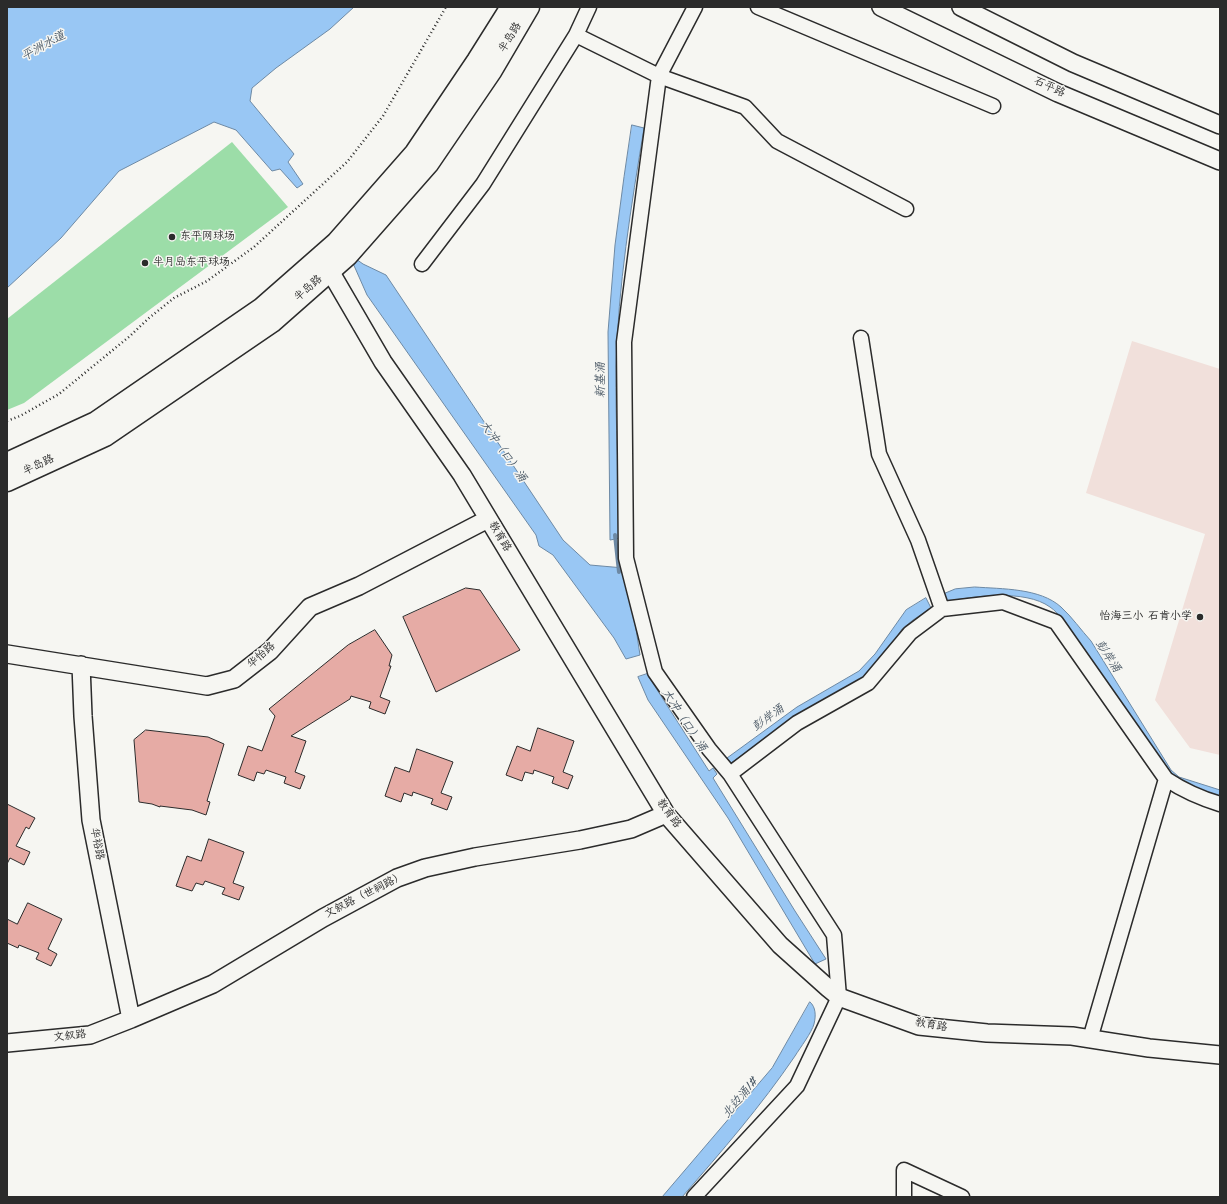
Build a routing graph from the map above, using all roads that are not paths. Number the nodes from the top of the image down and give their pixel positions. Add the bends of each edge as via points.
1 (511, 7) edge
2 (529, 7) edge
3 (589, 7) edge
4 (695, 7) edge
5 (758, 7) edge
6 (881, 7) edge
7 (961, 7) edge
8 (576, 35) junction
9 (660, 76) junction
10 (993, 106) dead end
11 (1220, 125) edge
12 (1220, 161) edge
13 (906, 209) dead end
14 (422, 264) dead end
15 (330, 271) junction
16 (861, 338) dead end
17 (7, 463) edge
18 (7, 481) edge
19 (488, 519) junction
20 (942, 609) junction
21 (7, 654) edge
22 (81, 665) junction
23 (730, 774) junction
24 (1166, 779) junction
25 (1220, 804) edge
26 (666, 814) junction
27 (840, 997) junction
28 (131, 1019) junction
29 (1090, 1039) junction
30 (7, 1043) edge
31 (1220, 1055) edge
32 (694, 1197) edge
33 (904, 1197) edge
34 (962, 1197) edge

1 - 17 main road, 半岛路 via 478,61 415,153 336,243 262,308 96,422
2 - 15 main road, 半岛路 via 492,70 428,164 348,255
3 - 8 street
4 - 9 street
5 - 10 street
6 - 12 street, 石平路 via 1058,93
7 - 11 street via 1073,63
8 - 9 street
8 - 14 street via 483,184
9 - 13 street via 745,108 777,141
9 - 23 street via 624,342 626,558 654,672
15 - 18 main road, 半岛路 via 272,322 105,436
15 - 19 street, 教育路 via 383,362 462,475
16 - 20 street via 879,454 918,540
19 - 22 street, 华怡路 via 359,586 310,607 270,651 234,679 207,686
19 - 26 street, 教育路
20 - 23 street via 910,633 868,683 797,723
20 - 24 street via 1004,602 1056,622
21 - 22 street, 华怡路
22 - 28 street, 华裕路 via 91,820
23 - 27 street via 834,936
24 - 25 street via 1182,790
24 - 29 street
26 - 27 street, 教育路 via 780,945
26 - 28 street, 文叙路（世祠路） via 631,829 475,857 425,868 397,878 323,918 213,984
27 - 29 street, 教育路 via 919,1026
27 - 32 street via 797,1086
28 - 30 street, 文叙路 via 90,1035
29 - 31 street, 教育路
33 - 34 street via 904,1170

